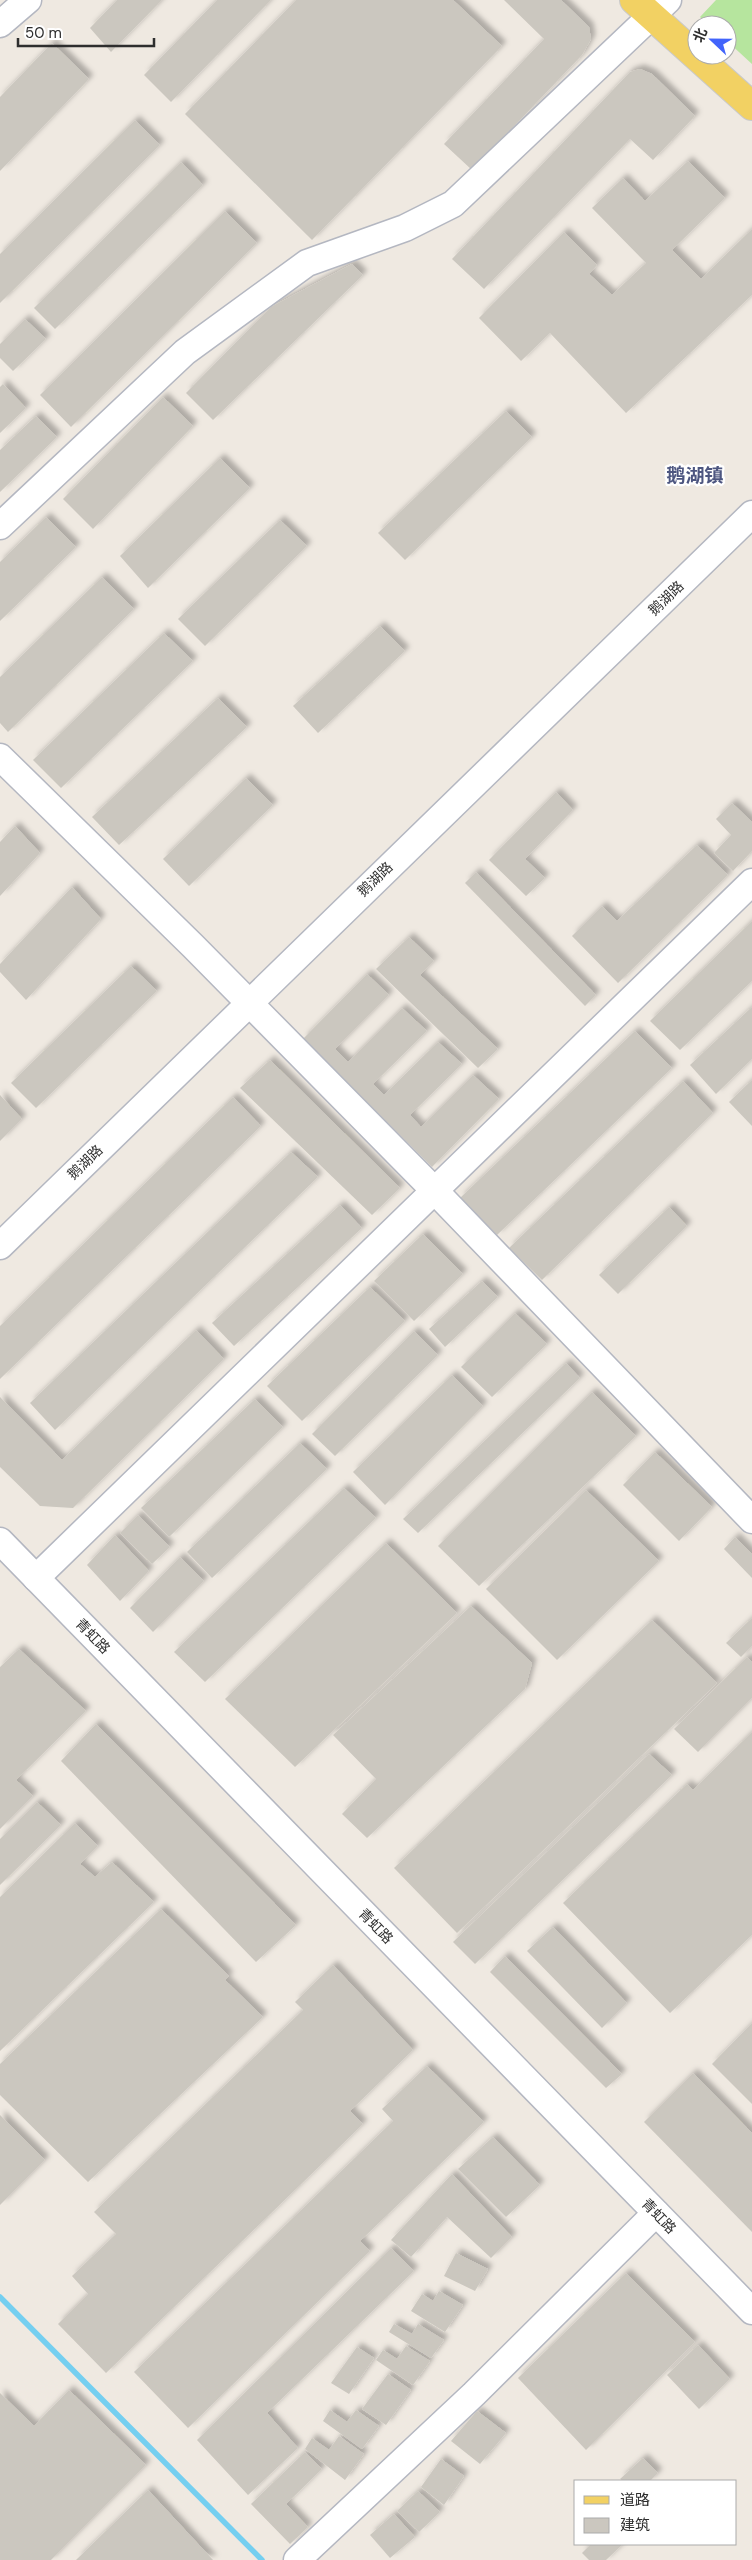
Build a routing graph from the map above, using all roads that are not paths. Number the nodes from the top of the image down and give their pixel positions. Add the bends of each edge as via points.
1 (28, 0) edge
2 (651, 5) edge
3 (0, 24) edge
4 (752, 106) edge
5 (752, 514) edge
6 (0, 526) edge
7 (0, 757) edge
8 (752, 882) edge
9 (248, 1003) junction
10 (434, 1190) junction
11 (0, 1246) edge
12 (752, 1520) edge
13 (0, 1541) edge
14 (36, 1578) junction
15 (656, 2213) junction
16 (752, 2311) edge
17 (297, 2560) edge

1 - 3 street
2 - 4 main road
2 - 6 street via 453,204 405,228 307,263 185,352
5 - 9 street, 鹅湖路
7 - 9 street
8 - 10 street
9 - 10 street
9 - 11 street, 鹅湖路
10 - 12 street
10 - 14 street
13 - 14 street, 青虹路
14 - 15 street, 青虹路
15 - 16 street, 青虹路
15 - 17 street via 474,2394

